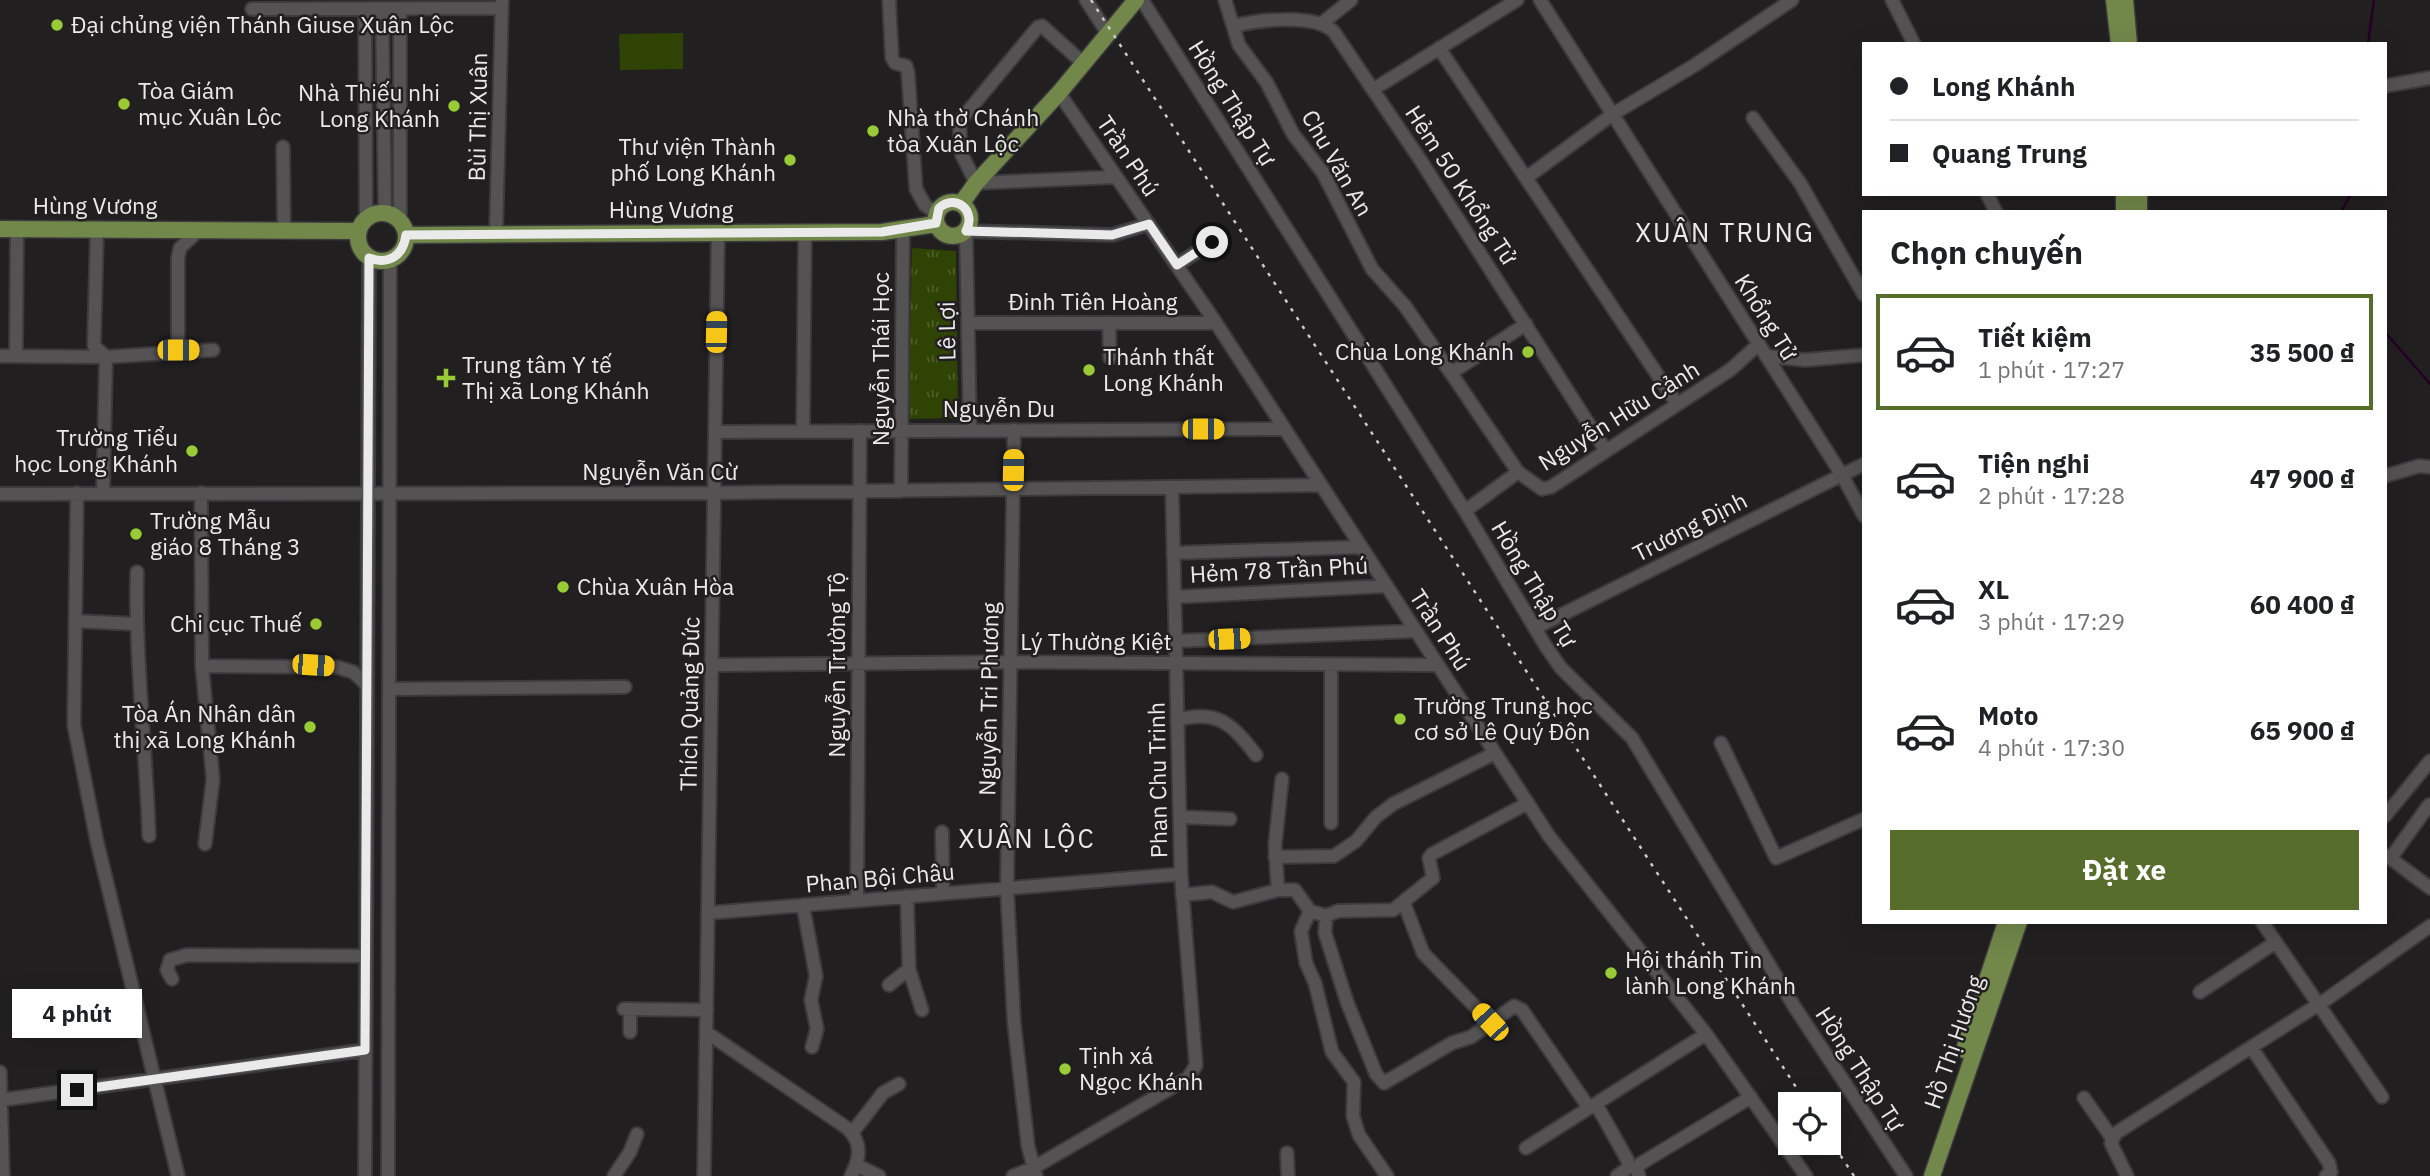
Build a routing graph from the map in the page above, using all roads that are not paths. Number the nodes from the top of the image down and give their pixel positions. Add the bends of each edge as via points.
1 (889, 0) edge
2 (1086, 0) edge
3 (1136, 0) edge
4 (1142, 0) edge
5 (1225, 0) edge
6 (1351, 0) edge
7 (1517, 0) edge
8 (1541, 0) edge
9 (1792, 0) edge
10 (1892, 0) edge
11 (2115, 0) edge
12 (2125, 0) edge
13 (502, 4) edge
14 (252, 9) dead end
15 (365, 10) junction
16 (382, 10) junction
17 (400, 10) junction
18 (1321, 23) junction
19 (1233, 26) junction
20 (1108, 34) junction
21 (1913, 42) edge
22 (2119, 42) edge
23 (2129, 42) edge
24 (1439, 48) junction
25 (1083, 63) junction
26 (2430, 78) edge
27 (2387, 86) edge
28 (1374, 89) junction
29 (1059, 93) junction
30 (1613, 114) junction
31 (1754, 118) dead end
32 (283, 147) dead end
33 (1116, 177) junction
34 (1526, 178) junction
35 (976, 183) junction
36 (961, 204) junction
37 (385, 213) junction
38 (936, 218) junction
39 (1149, 224) junction
40 (362, 225) junction
41 (403, 228) junction
42 (903, 228) junction
43 (8, 229) edge
44 (97, 229) junction
45 (199, 230) junction
46 (284, 230) junction
47 (966, 231) junction
48 (718, 232) junction
49 (805, 232) junction
50 (496, 234) junction
51 (1212, 242) dead end
52 (369, 258) junction
53 (390, 260) junction
54 (1177, 265) junction
55 (1862, 292) edge
56 (969, 323) junction
57 (1109, 323) junction
58 (1216, 323) junction
59 (1526, 324) junction
60 (1759, 344) junction
61 (178, 350) junction
62 (213, 351) dead end
63 (1862, 355) edge
64 (0, 356) edge
65 (16, 356) junction
66 (1766, 356) junction
67 (106, 357) junction
68 (1110, 358) dead end
69 (1451, 373) junction
70 (1677, 404) junction
71 (1284, 429) junction
72 (970, 430) junction
73 (1014, 430) junction
74 (803, 431) junction
75 (860, 431) junction
76 (901, 431) junction
77 (715, 432) junction
78 (1606, 451) junction
79 (1862, 465) edge
80 (2426, 465) edge
81 (1518, 472) junction
82 (1842, 475) junction
83 (2387, 475) edge
84 (1321, 485) junction
85 (1172, 487) junction
86 (1013, 489) junction
87 (368, 491) junction
88 (859, 491) junction
89 (901, 491) junction
90 (390, 492) junction
91 (103, 493) junction
92 (201, 493) junction
93 (714, 493) junction
94 (0, 494) edge
95 (77, 494) junction
96 (1465, 511) junction
97 (1862, 512) edge
98 (1361, 547) junction
99 (1173, 553) junction
100 (137, 572) dead end
101 (1386, 586) junction
102 (1174, 597) junction
103 (75, 621) junction
104 (136, 624) junction
105 (1535, 628) junction
106 (1416, 631) junction
107 (1175, 641) junction
108 (858, 663) junction
109 (1011, 663) junction
110 (1176, 664) junction
111 (712, 665) junction
112 (1331, 665) junction
113 (1437, 665) junction
114 (202, 666) junction
115 (367, 685) junction
116 (625, 687) dead end
117 (389, 688) junction
118 (1177, 720) junction
119 (1721, 743) dead end
120 (1495, 753) junction
121 (1255, 755) dead end
122 (2430, 761) edge
123 (1282, 779) dead end
124 (1528, 803) junction
125 (2429, 805) edge
126 (2387, 814) edge
127 (1180, 817) junction
128 (1230, 819) dead end
129 (1862, 820) edge
130 (1331, 823) dead end
131 (942, 832) dead end
132 (149, 836) dead end
133 (205, 844) dead end
134 (1275, 857) junction
135 (2388, 857) edge
136 (1181, 874) junction
137 (1007, 888) junction
138 (2430, 888) edge
139 (1278, 890) junction
140 (943, 893) junction
141 (1182, 895) junction
142 (907, 896) junction
143 (857, 900) junction
144 (1404, 903) junction
145 (803, 905) junction
146 (1310, 911) junction
147 (708, 913) junction
148 (1326, 916) junction
149 (2005, 924) edge
150 (2018, 924) edge
151 (2263, 924) edge
152 (2430, 926) edge
153 (2276, 943) junction
154 (366, 956) junction
155 (909, 969) junction
156 (173, 979) dead end
157 (889, 985) dead end
158 (2200, 992) dead end
159 (2318, 1005) junction
160 (707, 1010) junction
161 (922, 1010) dead end
162 (1490, 1022) junction
163 (630, 1032) dead end
164 (706, 1032) junction
165 (1706, 1034) junction
166 (2250, 1046) junction
167 (812, 1047) dead end
168 (365, 1050) junction
169 (0, 1072) edge
170 (1376, 1074) junction
171 (153, 1079) junction
172 (1354, 1082) junction
173 (899, 1084) dead end
174 (1751, 1097) junction
175 (2382, 1097) dead end
176 (2084, 1098) dead end
177 (1, 1100) edge
178 (1592, 1106) junction
179 (852, 1133) junction
180 (637, 1134) dead end
181 (2112, 1138) junction
182 (1527, 1148) dead end
183 (1287, 1153) dead end
184 (854, 1170) edge
185 (1034, 1172) edge
186 (3, 1176) edge
187 (178, 1176) edge
188 (365, 1176) edge
189 (388, 1176) edge
190 (614, 1176) edge
191 (704, 1176) edge
192 (879, 1176) edge
193 (1013, 1176) edge
194 (1287, 1176) edge
195 (1387, 1176) edge
196 (1617, 1176) edge
197 (1639, 1176) edge
198 (1806, 1176) edge
199 (1906, 1176) edge
200 (1923, 1176) edge
201 (1932, 1176) edge
202 (2127, 1176) edge
203 (2326, 1176) edge

1 - 38 street via 893,60 906,66 908,74 916,190
2 - 20 street
3 - 20 main road
4 - 96 street, Hồng Thập Tự
5 - 19 street, Chu Văn An
6 - 18 street
7 - 24 street
8 - 30 street, Khổng Tử
9 - 30 street
10 - 21 street
11 - 22 main road
12 - 23 main road
13 - 17 street
13 - 50 street, Bùi Thị Xuân
14 - 15 street
15 - 16 street
15 - 40 street
16 - 17 street
16 - 37 street
17 - 41 street
18 - 19 street via 1268,20
18 - 28 street, Hẻm 50 Khổng Tử via 1334,32
19 - 69 street, Chu Văn An via 1239,45 1268,83 1293,134 1323,173 1372,269 1405,306
20 - 25 main road
24 - 28 street
24 - 34 street
25 - 29 main road
25 - 35 street via 1042,26 1035,30 959,122 961,155
26 - 27 street
28 - 59 street, Hẻm 50 Khổng Tử
29 - 33 street, Trần Phú
29 - 35 main road
30 - 34 street
30 - 60 street, Khổng Tử
31 - 55 street via 1800,183
32 - 46 street
33 - 35 street
33 - 39 street, Trần Phú
34 - 70 street
35 - 36 main road
36 - 38 main road via 946,203
36 - 47 main road via 970,216
37 - 40 main road
37 - 41 main road
38 - 42 main road, Hùng Vương
38 - 47 main road via 940,232 950,237
39 - 47 street via 1112,235
39 - 54 street, Trần Phú
40 - 46 main road, Hùng Vương
40 - 52 main road via 361,251
41 - 50 main road, Hùng Vương
41 - 53 main road via 405,245
42 - 49 main road, Hùng Vương
42 - 76 street, Nguyễn Thái Học
43 - 44 main road, Hùng Vương
43 - 65 street
44 - 45 main road, Hùng Vương
44 - 67 street via 94,346
45 - 46 main road, Hùng Vương
45 - 61 street via 180,248 178,258
47 - 56 street, Lê Lợi
48 - 49 main road, Hùng Vương
48 - 50 main road, Hùng Vương
48 - 77 street, Thích Quảng Đức
49 - 74 street
51 - 54 street
52 - 53 main road
52 - 87 street
53 - 90 street
54 - 58 street, Trần Phú
56 - 57 street, Đinh Tiên Hoàng
56 - 72 street, Lê Lợi
57 - 58 street, Đinh Tiên Hoàng
57 - 68 street
58 - 71 street, Trần Phú
59 - 69 street
59 - 78 street, Hẻm 50 Khổng Tử
60 - 66 street, Khổng Tử
60 - 70 street, Nguyễn Hữu Cảnh via 1730,370
61 - 62 street
61 - 67 street
63 - 66 street via 1805,360
64 - 65 street
65 - 67 street
66 - 82 street, Khổng Tử
67 - 91 street
69 - 81 street, Chu Văn An
70 - 78 street, Nguyễn Hữu Cảnh
71 - 73 street, Nguyễn Du
71 - 84 street, Trần Phú
72 - 73 street, Nguyễn Du
72 - 76 street, Nguyễn Du
73 - 86 street, Nguyễn Tri Phương
74 - 75 street, Nguyễn Du
74 - 77 street, Nguyễn Du
75 - 76 street, Nguyễn Du
75 - 88 street, Nguyễn Trường Tộ
76 - 89 street, Nguyễn Thái Học
77 - 93 street, Thích Quảng Đức
78 - 81 street, Nguyễn Hữu Cảnh via 1547,489
79 - 82 street, Trương Định
80 - 83 street
81 - 96 street, Nguyễn Hữu Cảnh
82 - 97 street, Khổng Tử
82 - 105 street, Trương Định
84 - 85 street, Nguyễn Văn Cừ
84 - 98 street, Trần Phú
85 - 86 street, Nguyễn Văn Cừ
85 - 99 street, Phan Chu Trinh
86 - 89 street, Nguyễn Văn Cừ
86 - 109 street, Nguyễn Tri Phương
87 - 90 street, Nguyễn Văn Cừ
87 - 92 street, Nguyễn Văn Cừ
87 - 115 street
88 - 89 street, Nguyễn Văn Cừ
88 - 93 street, Nguyễn Văn Cừ
88 - 108 street, Nguyễn Trường Tộ
90 - 93 street, Nguyễn Văn Cừ
90 - 117 street
91 - 92 street, Nguyễn Văn Cừ
91 - 95 street, Nguyễn Văn Cừ
92 - 114 street
93 - 111 street, Thích Quảng Đức
94 - 95 street, Nguyễn Văn Cừ
95 - 103 street
96 - 105 street, Hồng Thập Tự
98 - 99 street
98 - 101 street, Trần Phú
99 - 102 street, Phan Chu Trinh
100 - 104 street
101 - 102 street, Hẻm 78 Trần Phú
101 - 106 street, Trần Phú
102 - 107 street, Phan Chu Trinh
103 - 104 street
103 - 171 street via 74,725 79,757
104 - 132 street
105 - 199 street, Hồng Thập Tự via 1561,668 1632,738 1787,995
106 - 107 street
106 - 113 street, Trần Phú
107 - 110 street, Phan Chu Trinh
108 - 109 street, Lý Thường Kiệt
108 - 111 street, Lý Thường Kiệt
108 - 143 street, Nguyễn Trường Tộ
109 - 110 street, Lý Thường Kiệt
109 - 137 street, Nguyễn Tri Phương
110 - 112 street, Lý Thường Kiệt
110 - 118 street, Phan Chu Trinh
111 - 147 street, Thích Quảng Đức
112 - 113 street, Lý Thường Kiệt
112 - 130 street
113 - 120 street, Trần Phú
114 - 115 street via 337,667 353,672
114 - 133 street via 213,779
115 - 154 street
116 - 117 street
117 - 189 street
118 - 121 street via 1196,715 1220,718 1237,730
118 - 127 street, Phan Chu Trinh
119 - 129 street via 1776,858
120 - 124 street, Trần Phú
120 - 134 street via 1393,804 1334,856
122 - 126 street
123 - 134 street
124 - 144 street via 1432,854 1433,878
124 - 165 street, Trần Phú via 1574,870
125 - 135 street
127 - 128 street
127 - 136 street, Phan Chu Trinh
131 - 140 street
134 - 139 street
135 - 138 street
136 - 137 street, Phan Bội Châu
136 - 141 street, Phan Chu Trinh
137 - 140 street, Phan Bội Châu
137 - 185 street, Nguyễn Tri Phương via 1014,1021
139 - 141 street via 1233,902 1212,892
139 - 146 street via 1295,890
140 - 142 street, Phan Bội Châu
141 - 185 street, Phan Chu Trinh via 1195,1071
142 - 143 street, Phan Bội Châu
142 - 155 street
143 - 145 street, Phan Bội Châu
144 - 148 street via 1392,910 1338,911
144 - 162 street via 1423,953
145 - 147 street, Phan Bội Châu
145 - 167 street via 816,976 811,1000 817,1029
146 - 148 street
146 - 172 street via 1301,931 1306,963 1332,1052
147 - 160 street, Thích Quảng Đức
148 - 170 street via 1325,933
149 - 200 main road, Hồ Thị Hương
150 - 201 main road, Hồ Thị Hương
151 - 153 street
152 - 159 street
153 - 158 street
153 - 159 street
154 - 156 street via 187,955 168,964
154 - 168 street
155 - 157 street
155 - 161 street
159 - 166 street
159 - 175 street
160 - 163 street via 627,1009
160 - 164 street, Thích Quảng Đức
162 - 170 street via 1387,1083
162 - 178 street via 1509,1007 1518,1006
164 - 179 street
164 - 191 street, Thích Quảng Đức
165 - 174 street, Trần Phú
165 - 178 street
166 - 181 street
166 - 203 street via 2329,1163
168 - 171 street
168 - 188 street
169 - 177 street
170 - 172 street
171 - 177 street
171 - 187 street
172 - 195 street via 1353,1116 1359,1135
173 - 179 street via 883,1093
174 - 197 street via 1640,1164
174 - 198 street, Trần Phú
176 - 181 street
177 - 186 street
178 - 182 street
178 - 196 street via 1628,1161 1628,1168
179 - 184 street via 859,1146
180 - 190 street
181 - 202 street
183 - 194 street
184 - 192 street
185 - 193 street

